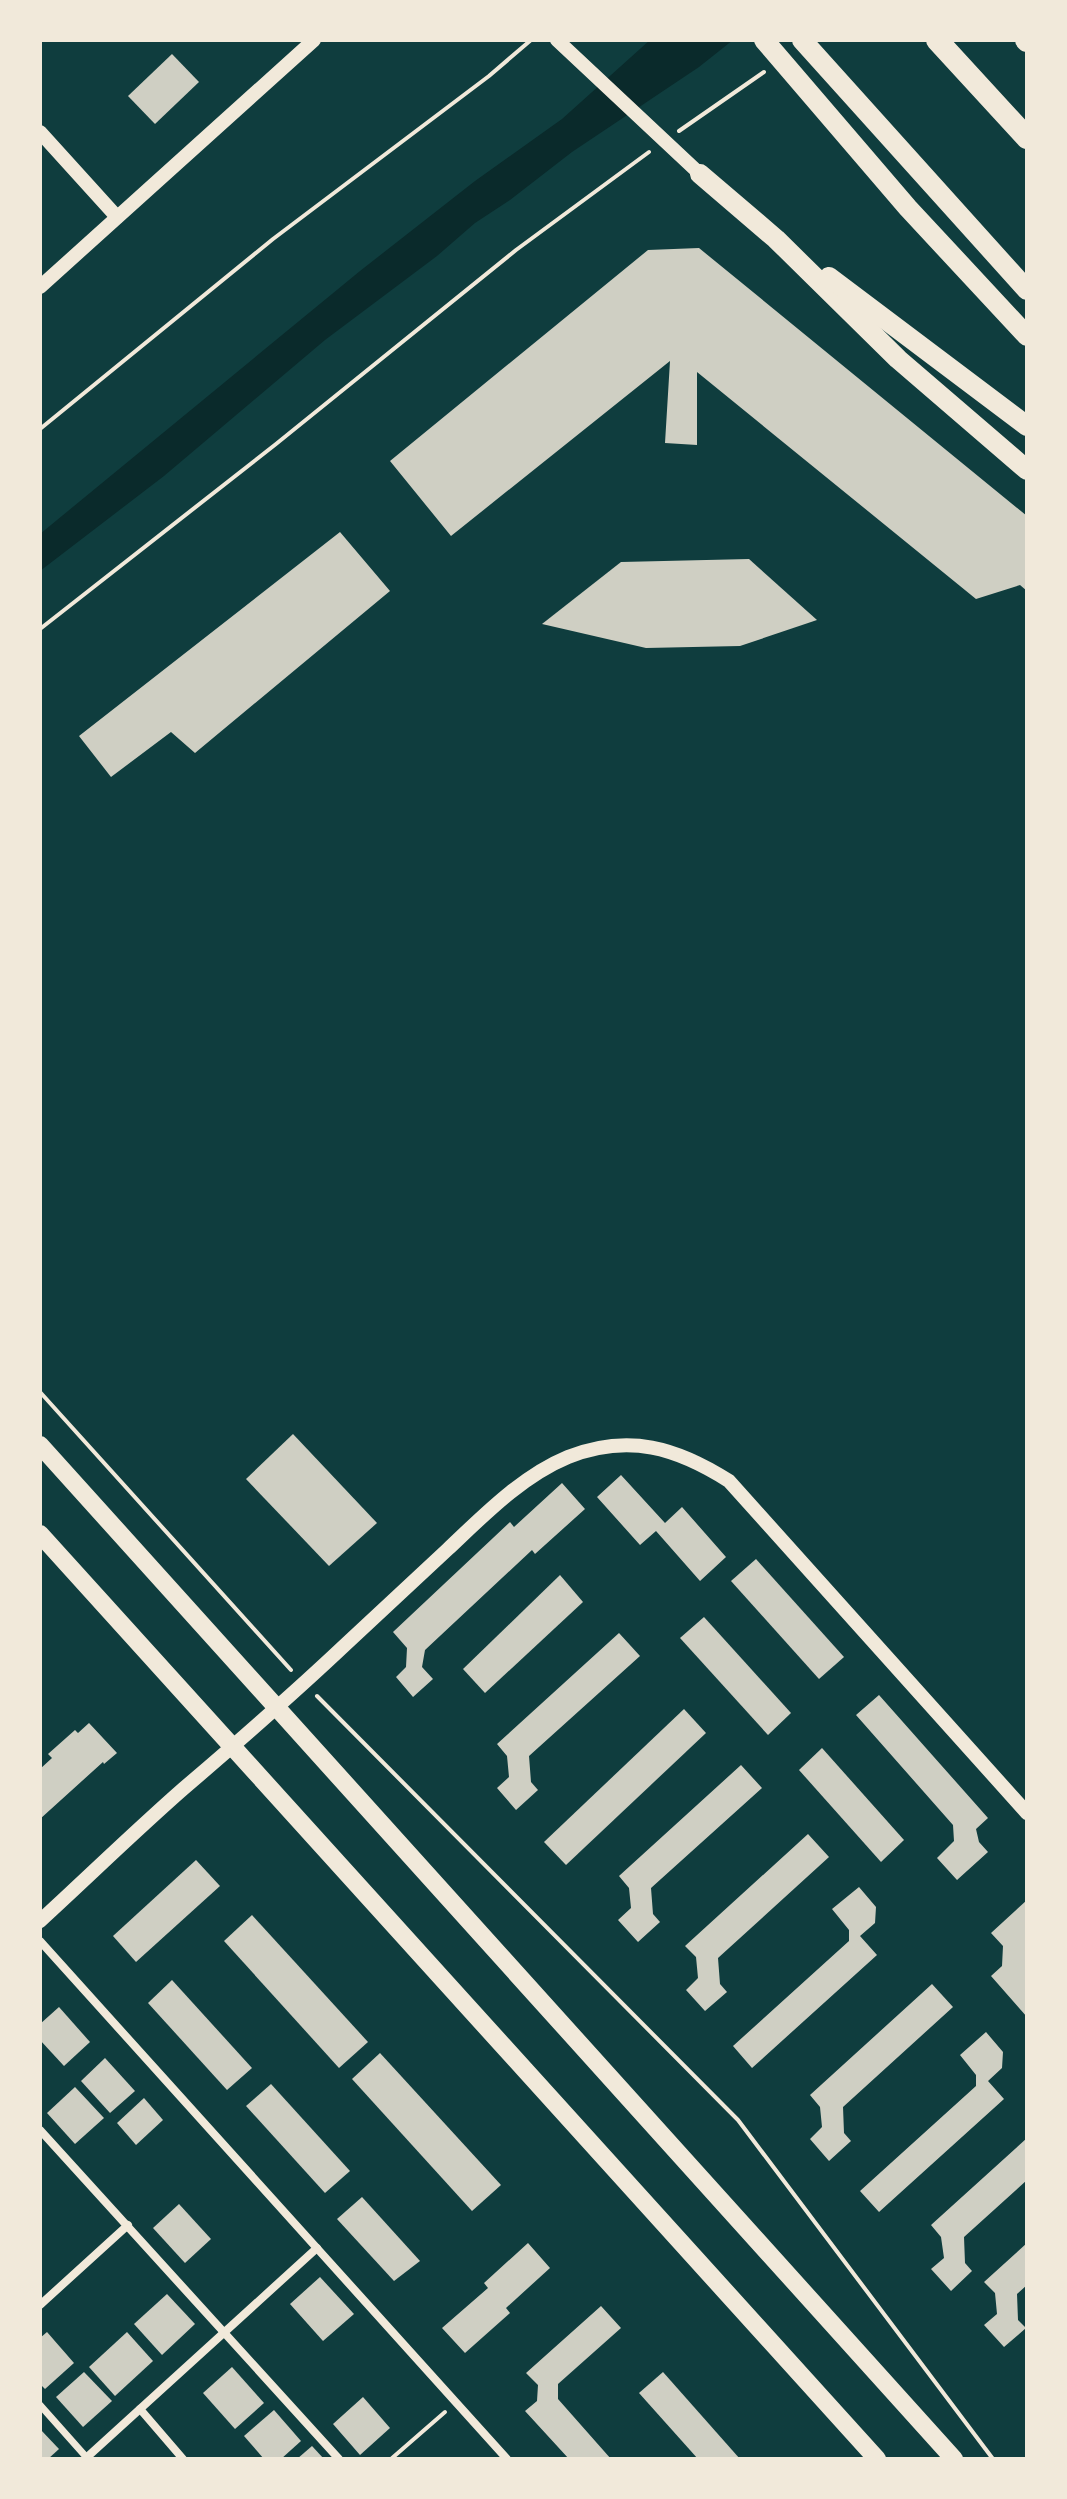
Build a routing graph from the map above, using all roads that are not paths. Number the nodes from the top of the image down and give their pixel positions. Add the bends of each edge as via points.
1 (314, 40) edge
2 (557, 40) edge
3 (764, 40) edge
4 (802, 40) edge
5 (937, 40) edge
6 (40, 132) edge
7 (1027, 138) edge
8 (700, 174) joint
9 (117, 217) junction
10 (776, 239) junction
11 (40, 287) edge
12 (1027, 290) edge
13 (1027, 336) edge
14 (1027, 426) edge
15 (1027, 470) edge
16 (40, 1445) edge
17 (40, 1534) edge
18 (278, 1709) junction
19 (234, 1748) junction
20 (1027, 1813) edge
21 (40, 1921) edge
22 (40, 1941) edge
23 (40, 2130) edge
24 (128, 2225) junction
25 (317, 2248) junction
26 (40, 2305) edge
27 (225, 2331) junction
28 (40, 2405) edge
29 (140, 2409) junction
30 (87, 2458) edge
31 (183, 2459) edge
32 (339, 2459) edge
33 (507, 2459) edge
34 (877, 2459) edge
35 (954, 2459) edge

1 - 9 street
2 - 8 street
3 - 13 highway
4 - 12 highway
5 - 7 highway
6 - 9 street
8 - 10 highway
9 - 11 street
10 - 14 highway
10 - 15 highway via 898,359
16 - 18 main road
17 - 19 main road
18 - 19 street
18 - 20 street via 531,1476 594,1449 664,1449 698,1461 729,1481
18 - 35 main road
19 - 21 street
19 - 34 main road
22 - 25 street
23 - 24 street
24 - 26 street
24 - 27 street
25 - 27 street
25 - 33 street
27 - 29 street
27 - 32 street
28 - 30 street
29 - 30 street
29 - 31 street

